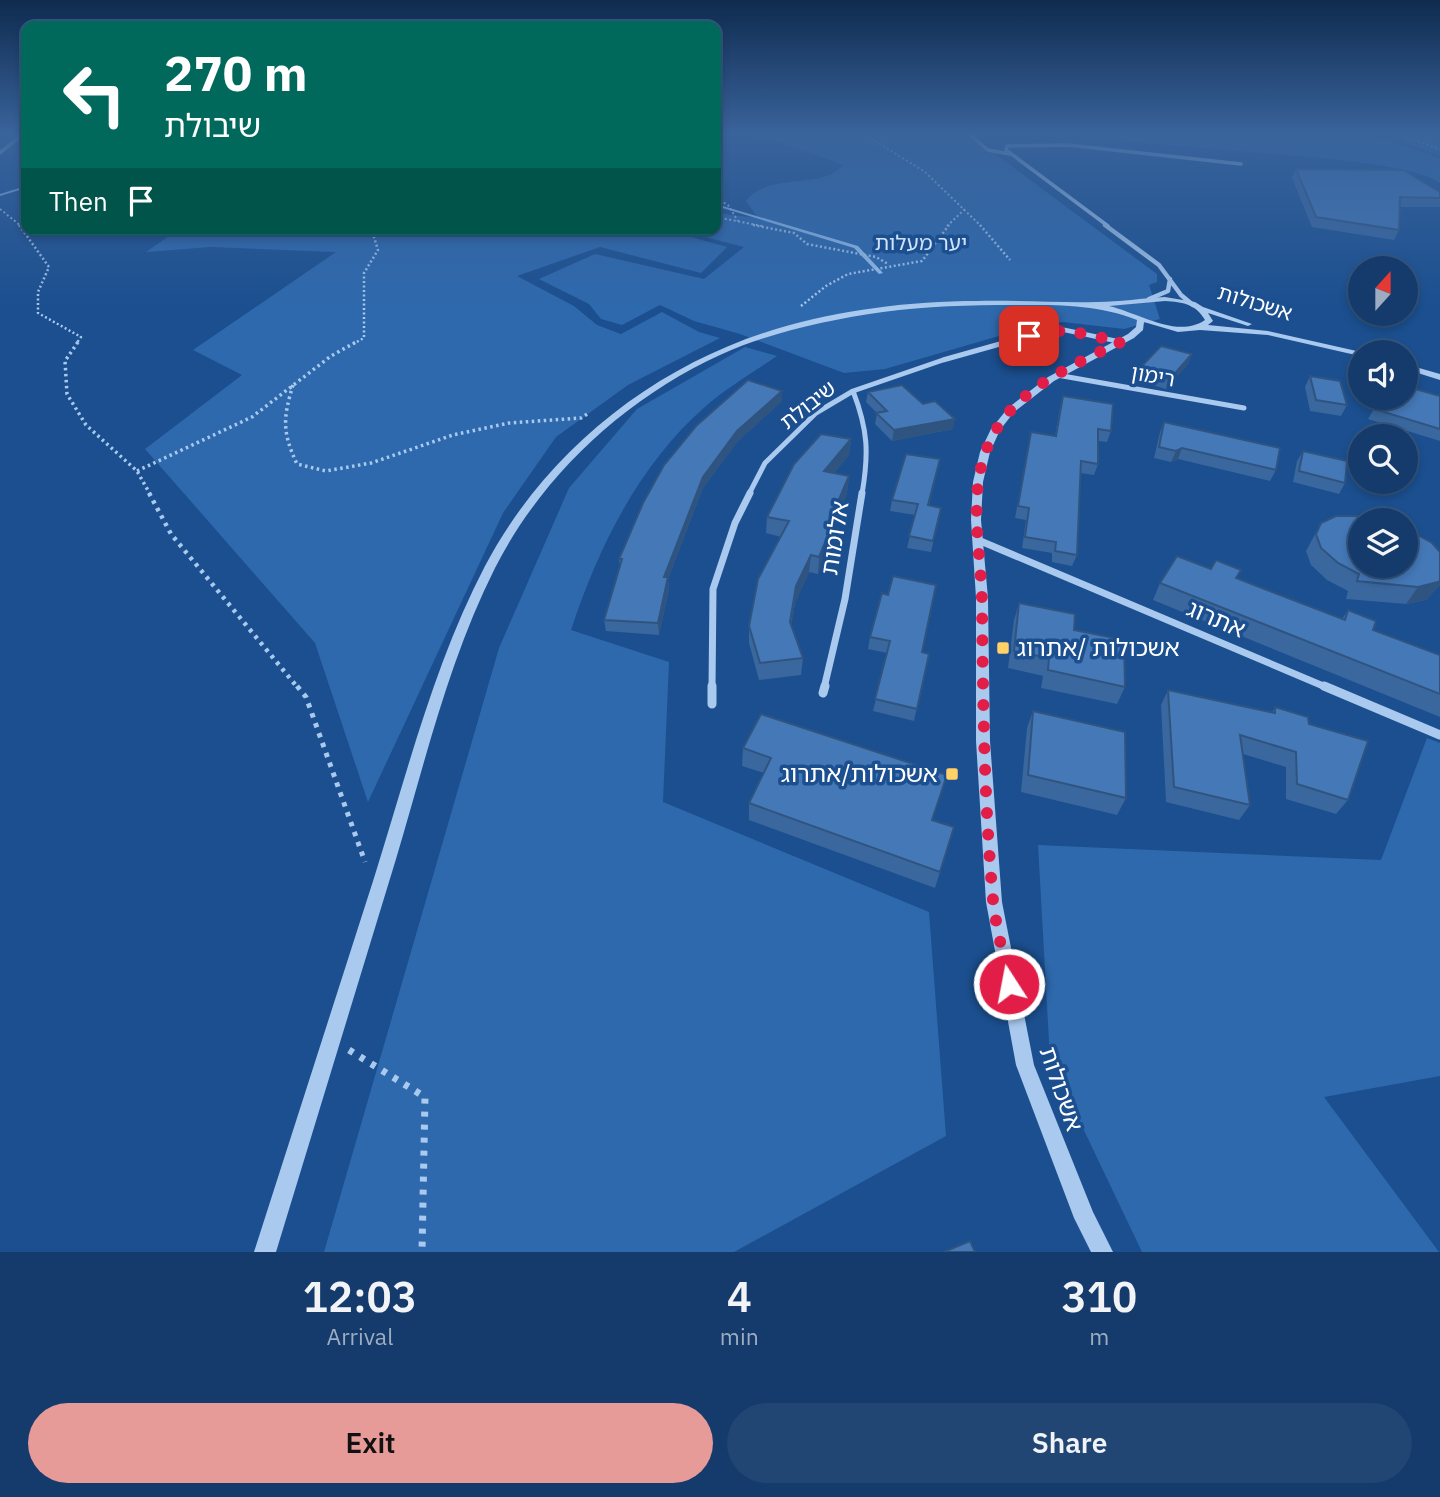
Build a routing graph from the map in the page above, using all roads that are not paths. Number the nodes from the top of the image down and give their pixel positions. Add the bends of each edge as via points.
1 (1062, 192) edge
2 (1170, 279) junction
3 (1145, 300) junction
4 (1084, 304) junction
5 (1196, 306) junction
6 (1140, 318) junction
7 (1198, 327) junction
8 (1183, 328) junction
9 (1299, 339) junction
10 (1124, 340) junction
11 (1348, 351) edge
12 (1418, 370) edge
13 (1057, 376) junction
14 (1440, 377) edge
15 (853, 391) junction
16 (1244, 408) dead end
17 (978, 540) junction
18 (823, 693) dead end
19 (712, 704) dead end
20 (1440, 734) edge
21 (265, 1252) edge
22 (1101, 1252) edge

1 - 2 street via 1156,262
2 - 3 street via 1168,292
2 - 5 street
3 - 4 street, אשכולות
3 - 5 street, אשכולות via 1171,299
3 - 6 street via 1133,308
4 - 6 street
4 - 21 street via 904,306 829,317 761,335 698,360 639,395 584,440 533,499 485,576 444,680
5 - 7 street via 1209,318
5 - 9 street, אשכולות
6 - 8 street
6 - 10 street, אשכולות via 1140,328
7 - 8 street, אשכולות
7 - 9 street, אשכולות
8 - 10 street, אשכולות
9 - 11 street, אשכולות
10 - 13 street, אשכולות
10 - 15 street, שיבולת via 1065,330 1029,336
12 - 14 street
13 - 16 street, רימון
13 - 17 street, אשכולות via 1020,402 996,429 978,482
15 - 18 street, אלומות via 865,423 867,465 845,599
15 - 19 street, שיבולת via 817,413 765,463 735,523 713,589
17 - 20 street, אתרוג
17 - 22 street, אשכולות via 983,741 994,902 1025,1065

